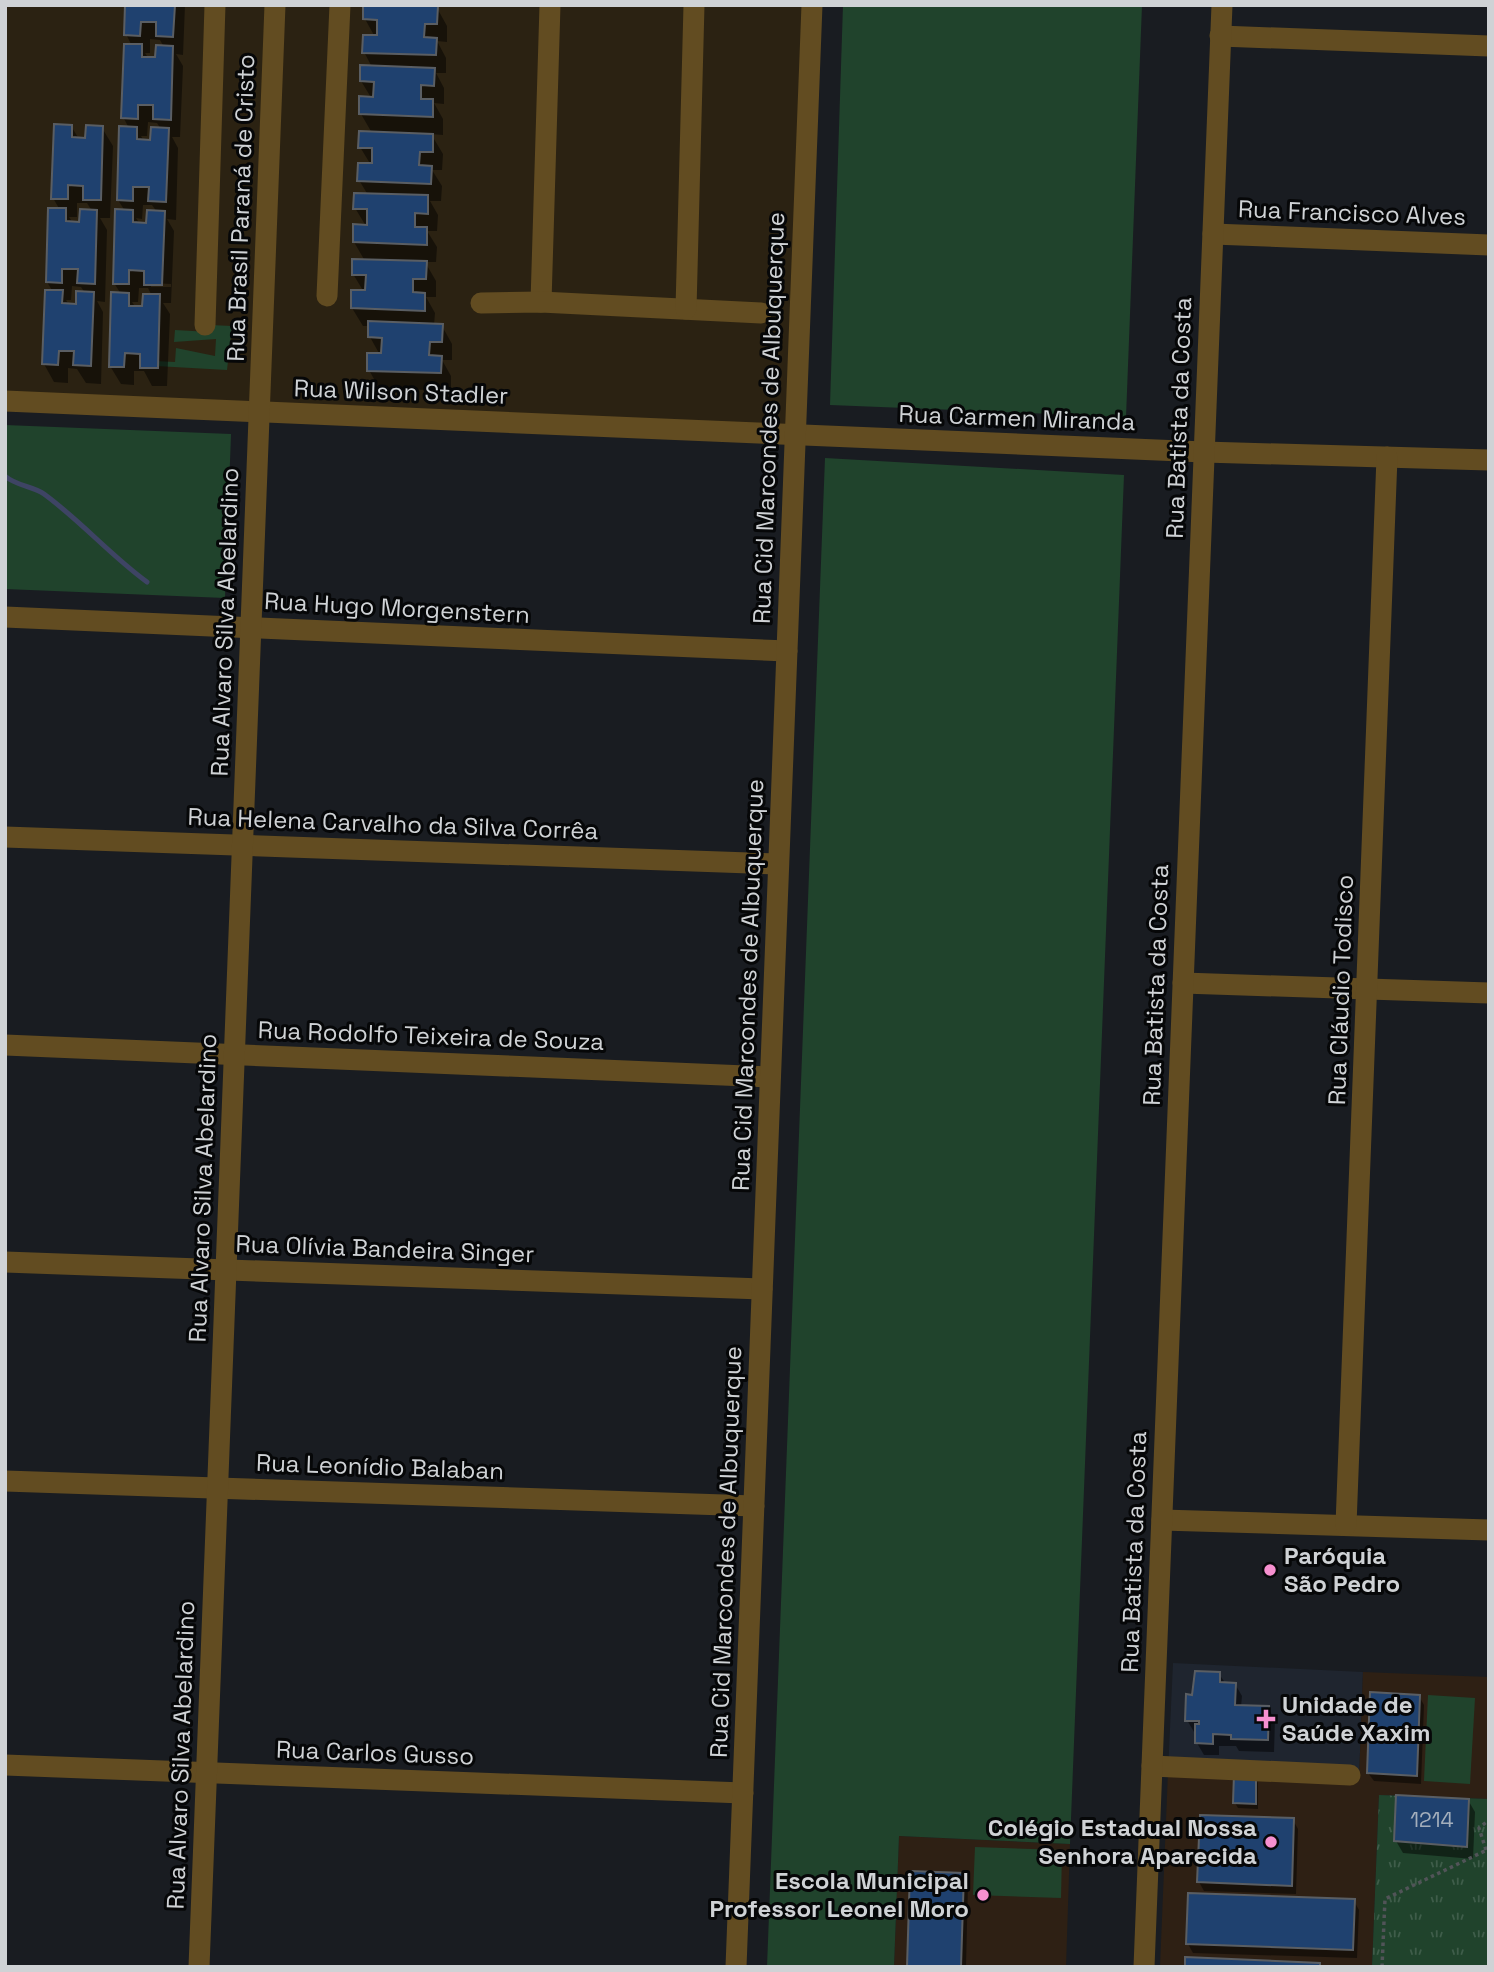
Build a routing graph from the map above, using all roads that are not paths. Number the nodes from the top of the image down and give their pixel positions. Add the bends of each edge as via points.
1 (215, 5) edge
2 (275, 5) edge
3 (340, 5) edge
4 (550, 5) edge
5 (694, 5) edge
6 (811, 5) edge
7 (1222, 5) edge
8 (1220, 36) junction
9 (1489, 46) edge
10 (1213, 234) junction
11 (1489, 245) edge
12 (327, 296) dead end
13 (541, 302) junction
14 (481, 303) dead end
15 (686, 309) junction
16 (761, 313) dead end
17 (205, 326) dead end
18 (5, 401) edge
19 (260, 412) junction
20 (795, 434) junction
21 (1204, 452) junction
22 (1387, 457) junction
23 (1489, 460) edge
24 (5, 617) edge
25 (251, 628) junction
26 (787, 651) junction
27 (5, 837) edge
28 (243, 845) junction
29 (778, 864) junction
30 (1183, 983) junction
31 (1367, 989) junction
32 (1489, 993) edge
33 (5, 1045) edge
34 (235, 1055) junction
35 (770, 1077) junction
36 (5, 1262) edge
37 (226, 1270) junction
38 (762, 1289) junction
39 (5, 1480) edge
40 (218, 1488) junction
41 (754, 1506) junction
42 (1162, 1520) junction
43 (1346, 1525) junction
44 (1489, 1530) edge
45 (5, 1765) edge
46 (1152, 1766) junction
47 (207, 1773) junction
48 (1350, 1775) dead end
49 (743, 1793) junction
50 (199, 1967) edge
51 (736, 1967) edge
52 (1144, 1967) edge

1 - 17 street
2 - 19 street, Rua Brasil Paraná de Cristo
3 - 12 street
4 - 13 street
5 - 15 street
6 - 20 street, Rua Cid Marcondes de Albuquerque
7 - 8 street, Rua Batista da Costa
8 - 9 street
8 - 10 street, Rua Batista da Costa
10 - 11 street, Rua Francisco Alves
10 - 21 street, Rua Batista da Costa
13 - 14 street
13 - 15 street
15 - 16 street
18 - 19 street, Rua Wilson Stadler
19 - 20 street, Rua Wilson Stadler
19 - 25 street, Rua Alvaro Silva Abelardino
20 - 21 street, Rua Carmen Miranda
20 - 26 street, Rua Cid Marcondes de Albuquerque
21 - 22 street, Rua Carmen Miranda
21 - 30 street, Rua Batista da Costa
22 - 23 street, Rua Carmen Miranda
22 - 31 street, Rua Cláudio Todisco
24 - 25 street, Rua Hugo Morgenstern
25 - 26 street, Rua Hugo Morgenstern
25 - 28 street, Rua Alvaro Silva Abelardino
26 - 29 street, Rua Cid Marcondes de Albuquerque
27 - 28 street, Rua Helena Carvalho da Silva Corrêa
28 - 29 street, Rua Helena Carvalho da Silva Corrêa
28 - 34 street, Rua Alvaro Silva Abelardino
29 - 35 street, Rua Cid Marcondes de Albuquerque
30 - 31 street
30 - 42 street, Rua Batista da Costa
31 - 32 street
31 - 43 street, Rua Cláudio Todisco
33 - 34 street, Rua Rodolfo Teixeira de Souza
34 - 35 street, Rua Rodolfo Teixeira de Souza
34 - 37 street, Rua Alvaro Silva Abelardino
35 - 38 street, Rua Cid Marcondes de Albuquerque
36 - 37 street, Rua Olívia Bandeira Singer
37 - 38 street, Rua Olívia Bandeira Singer
37 - 40 street, Rua Alvaro Silva Abelardino
38 - 41 street, Rua Cid Marcondes de Albuquerque
39 - 40 street, Rua Leonídio Balaban
40 - 41 street, Rua Leonídio Balaban
40 - 47 street, Rua Alvaro Silva Abelardino
41 - 49 street, Rua Cid Marcondes de Albuquerque
42 - 43 street
42 - 46 street, Rua Batista da Costa
43 - 44 street
45 - 47 street, Rua Carlos Gusso
46 - 48 street
46 - 52 street, Rua Batista da Costa
47 - 49 street, Rua Carlos Gusso
47 - 50 street, Rua Alvaro Silva Abelardino
49 - 51 street, Rua Cid Marcondes de Albuquerque

